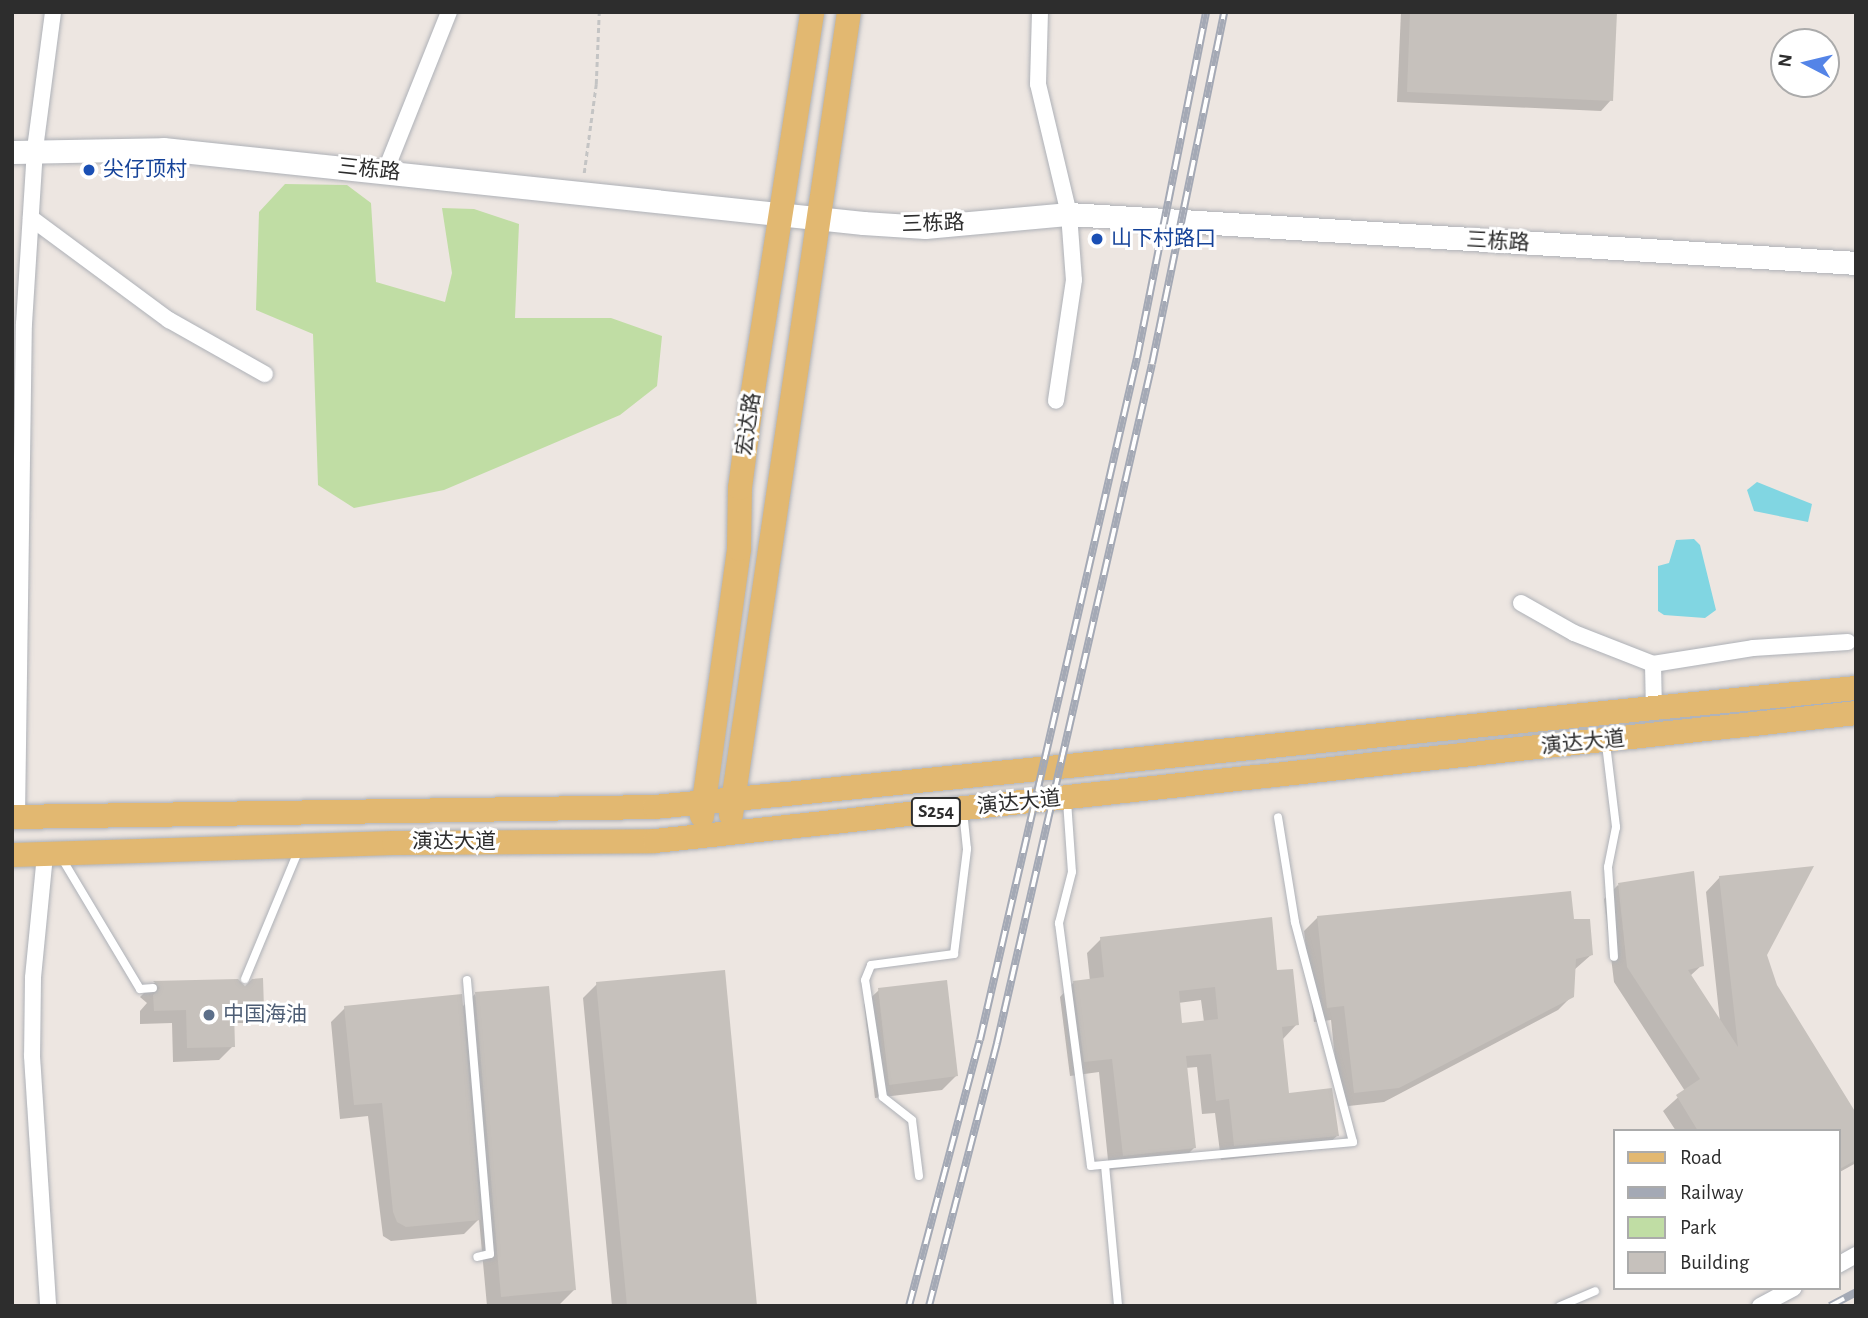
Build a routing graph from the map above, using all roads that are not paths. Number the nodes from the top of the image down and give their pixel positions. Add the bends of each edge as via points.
1 (53, 12) edge
2 (449, 12) edge
3 (811, 12) edge
4 (849, 12) edge
5 (1040, 12) edge
6 (24, 151) edge
7 (385, 172) junction
8 (1069, 214) junction
9 (782, 215) junction
10 (31, 218) junction
11 (819, 219) junction
12 (1856, 263) edge
13 (265, 374) dead end
14 (1056, 401) dead end
15 (1521, 603) dead end
16 (1848, 642) dead end
17 (1653, 664) junction
18 (1856, 688) edge
19 (1654, 710) junction
20 (1856, 713) edge
21 (1606, 741) junction
22 (1068, 798) junction
23 (733, 800) junction
24 (703, 802) junction
25 (963, 809) junction
26 (15, 817) edge
27 (1278, 817) dead end
28 (729, 833) junction
29 (699, 836) junction
30 (300, 846) junction
31 (12, 855) edge
32 (52, 855) junction
33 (1614, 957) dead end
34 (246, 979) dead end
35 (467, 980) dead end
36 (153, 988) dead end
37 (1105, 1165) junction
38 (919, 1176) dead end
39 (1856, 1255) edge
40 (477, 1257) dead end
41 (1840, 1264) edge
42 (1790, 1290) edge
43 (1595, 1291) dead end
44 (48, 1306) edge
45 (1118, 1306) edge
46 (1560, 1306) edge
47 (1760, 1306) edge

1 - 6 street
2 - 7 street
3 - 9 main road, 宏达路
4 - 11 main road, 宏达路
5 - 8 street via 1038,84
6 - 7 main road, 三栋路 via 163,149
6 - 10 street
7 - 9 main road, 三栋路
8 - 11 main road, 三栋路 via 925,227
8 - 12 main road, 三栋路
8 - 14 street via 1074,280
9 - 11 main road, 三栋路
9 - 24 main road, 宏达路 via 740,488 739,549
10 - 13 street via 169,320
10 - 26 street via 24,324
11 - 23 main road, 宏达路
15 - 17 street via 1574,633
16 - 17 street via 1753,648
17 - 19 street
18 - 19 main road, 演达大道 / S254
19 - 23 main road, 演达大道 / S254
20 - 21 main road, 演达大道 / S254
21 - 22 main road, 演达大道 / S254
21 - 33 lane via 1616,827 1608,867
22 - 25 main road, 演达大道 / S254
22 - 37 lane via 1072,872 1059,923 1091,1166
23 - 24 main road, 演达大道 / S254
23 - 28 main road, 宏达路
24 - 26 main road, 演达大道 / S254 via 573,809
24 - 29 main road, 宏达路
25 - 28 main road, 演达大道 / S254
25 - 38 lane via 967,849 954,954 871,965 865,980 883,1097 912,1120
27 - 37 lane via 1295,922 1353,1142
28 - 29 main road, 演达大道 / S254
29 - 30 main road, 演达大道 / S254
30 - 32 main road, 演达大道 / S254
30 - 34 lane
31 - 32 main road, 演达大道 / S254
32 - 36 lane via 140,989
32 - 44 street via 33,978 32,1056
35 - 40 lane via 489,1254
37 - 45 lane
39 - 41 street
42 - 47 street
43 - 46 lane

